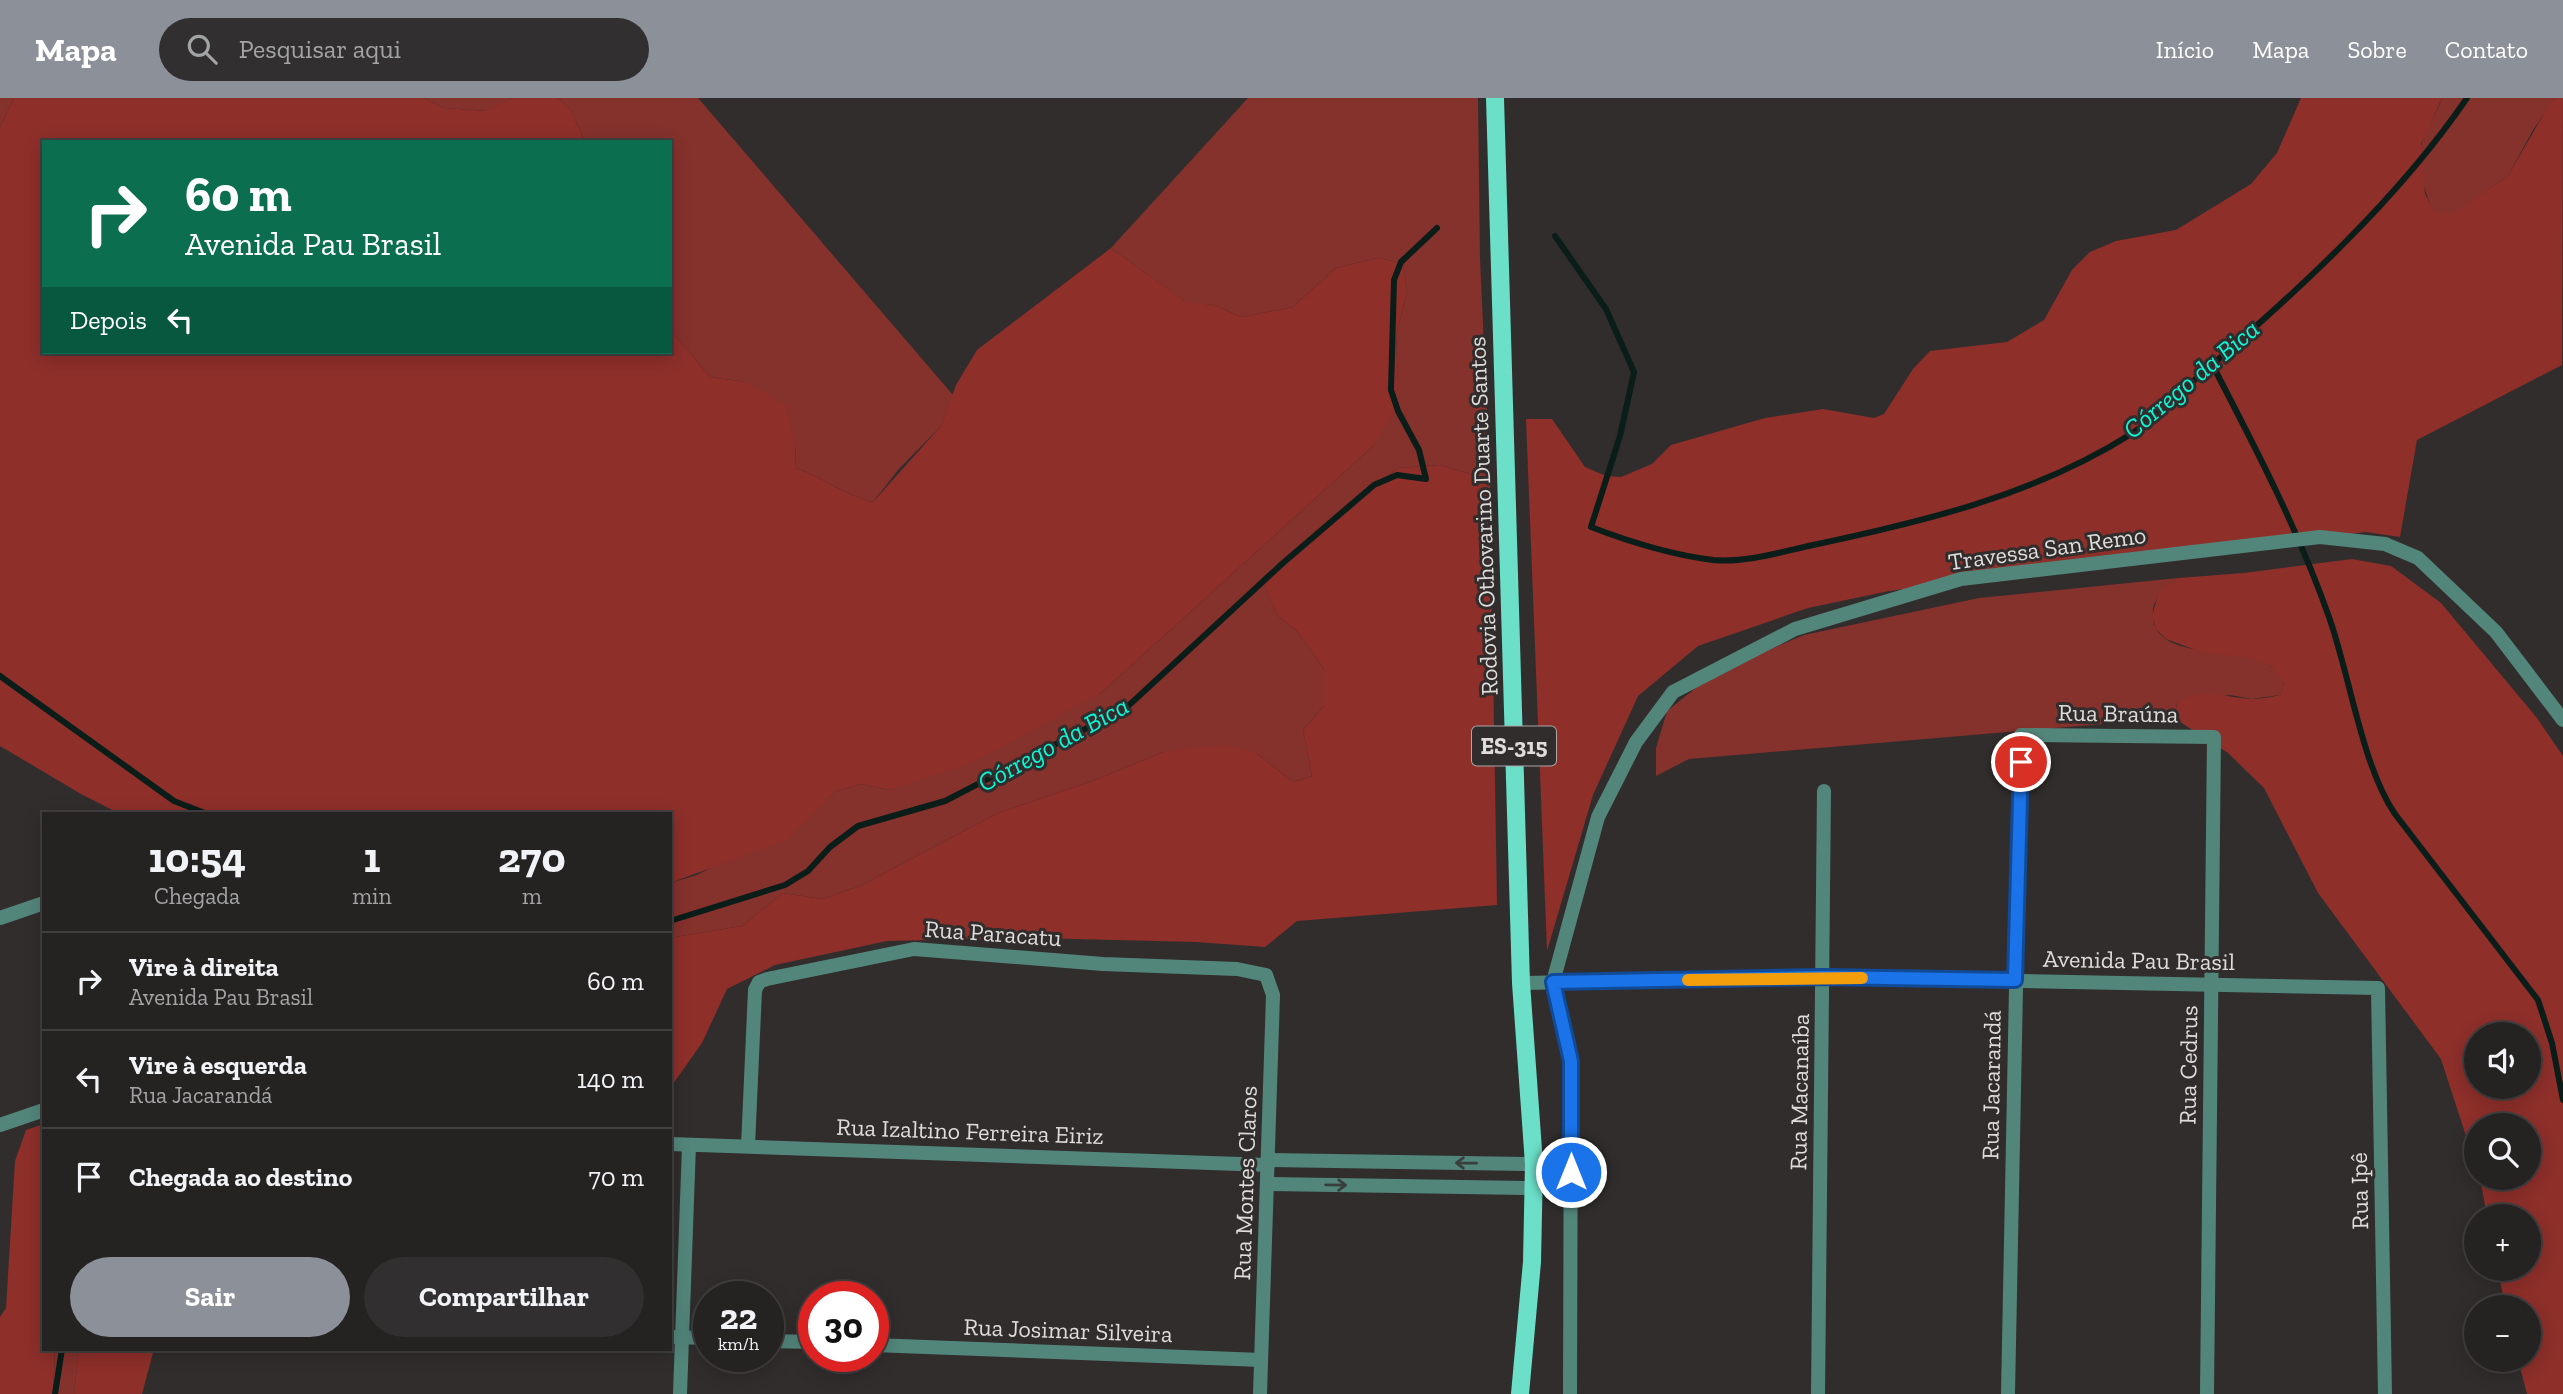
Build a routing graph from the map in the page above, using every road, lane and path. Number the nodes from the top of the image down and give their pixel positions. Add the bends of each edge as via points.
1 (1494, 98) edge
2 (2563, 720) edge
3 (2021, 735) joint
4 (2214, 737) joint
5 (1824, 791) dead end
6 (42, 904) edge
7 (0, 918) edge
8 (1266, 975) joint
9 (1823, 977) junction
10 (2015, 980) junction
11 (1553, 982) junction
12 (1521, 983) junction
13 (2212, 984) junction
14 (2378, 988) joint
15 (42, 1111) edge
16 (0, 1125) edge
17 (672, 1144) edge
18 (689, 1144) junction
19 (748, 1146) junction
20 (1268, 1162) junction
21 (1534, 1164) junction
22 (1268, 1184) junction
23 (1533, 1188) junction
24 (677, 1337) edge
25 (889, 1346) edge
26 (1261, 1360) junction
27 (680, 1394) edge
28 (1260, 1394) edge
29 (1520, 1394) edge
30 (1570, 1394) edge
31 (1818, 1394) edge
32 (2008, 1394) edge
33 (2207, 1394) edge
34 (2385, 1394) edge

1 - 12 main road, Rodovia Othovarino Duarte Santos / ES-315
2 - 11 street, Travessa San Remo via 2496,632 2418,558 2385,544 2320,537 1961,579 1795,629 1672,692 1636,742 1598,817
3 - 4 street, Rua Braúna
3 - 10 street, Rua Jacarandá
4 - 13 street, Rua Cedrus
5 - 9 street, Rua Macanaíba
6 - 7 street
8 - 19 street, Rua Paracatu via 1237,969 914,949 767,979 754,990
8 - 20 street, Rua Montes Claros via 1273,995
9 - 10 street, Avenida Pau Brasil
9 - 11 street, Avenida Pau Brasil
9 - 31 street, Rua Macanaíba
10 - 13 street, Avenida Pau Brasil
10 - 32 street, Rua Jacarandá
11 - 12 street, Avenida Pau Brasil
11 - 30 street via 1571,1061
12 - 21 main road, Rodovia Othovarino Duarte Santos / ES-315
13 - 14 street, Avenida Pau Brasil
13 - 33 street, Rua Cedrus
14 - 34 street, Rua Ipê
15 - 16 street
17 - 18 street, Rua Izaltino Ferreira Eiriz
18 - 19 street, Rua Izaltino Ferreira Eiriz
18 - 24 street
19 - 20 street, Rua Izaltino Ferreira Eiriz
21 -> 20 street, Rua Izaltino Ferreira Eiriz
20 - 22 street, Rua Montes Claros
21 - 23 main road, Rodovia Othovarino Duarte Santos / ES-315
22 -> 23 street
22 - 26 street, Rua Montes Claros
23 - 29 main road, Rodovia Othovarino Duarte Santos / ES-315 via 1532,1262
24 - 27 street
25 - 26 street, Rua Josimar Silveira
26 - 28 street, Rua Montes Claros

